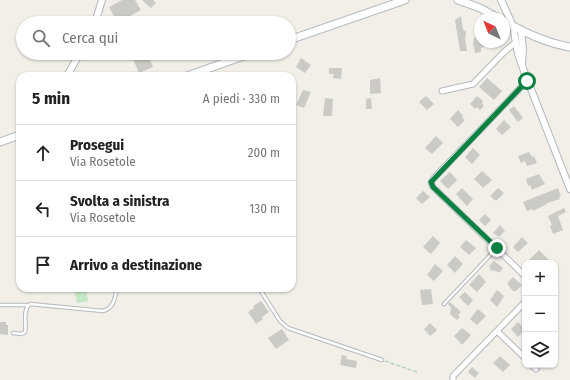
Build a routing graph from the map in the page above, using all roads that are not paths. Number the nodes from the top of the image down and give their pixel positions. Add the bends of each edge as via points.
1 (102, 0) edge
2 (405, 0) edge
3 (458, 0) edge
4 (501, 0) edge
5 (487, 12) edge
6 (98, 16) edge
7 (510, 24) edge
8 (513, 26) junction
9 (521, 31) junction
10 (296, 38) edge
11 (516, 42) junction
12 (570, 47) edge
13 (76, 60) edge
14 (232, 60) edge
15 (522, 65) junction
16 (69, 72) edge
17 (198, 72) edge
18 (527, 81) junction
19 (442, 90) dead end
20 (16, 136) edge
21 (0, 142) edge
22 (570, 190) edge
23 (497, 248) junction
24 (522, 273) edge
25 (116, 292) edge
26 (262, 292) edge
27 (444, 304) dead end
28 (0, 305) edge
29 (28, 305) junction
30 (522, 305) edge
31 (497, 331) junction
32 (13, 334) dead end
33 (522, 355) edge
34 (382, 360) road end
35 (453, 380) edge

1 - 6 street
2 - 10 main road
3 - 5 main road
4 - 8 street
7 - 8 main road
8 - 9 main road
8 - 11 street
9 - 12 main road via 547,42
9 - 15 street
11 - 15 street
11 - 19 street via 473,84
13 - 16 street
14 - 17 main road
15 - 18 street
18 - 22 street
18 - 23 street via 431,182 433,187
20 - 21 main road
23 - 24 street
23 - 27 lane
25 - 29 lane via 113,304 103,311
26 - 34 lane via 280,321 288,328
28 - 29 lane
29 - 32 lane via 26,331 22,334
30 - 31 street
31 - 33 street
31 - 35 street via 453,376

